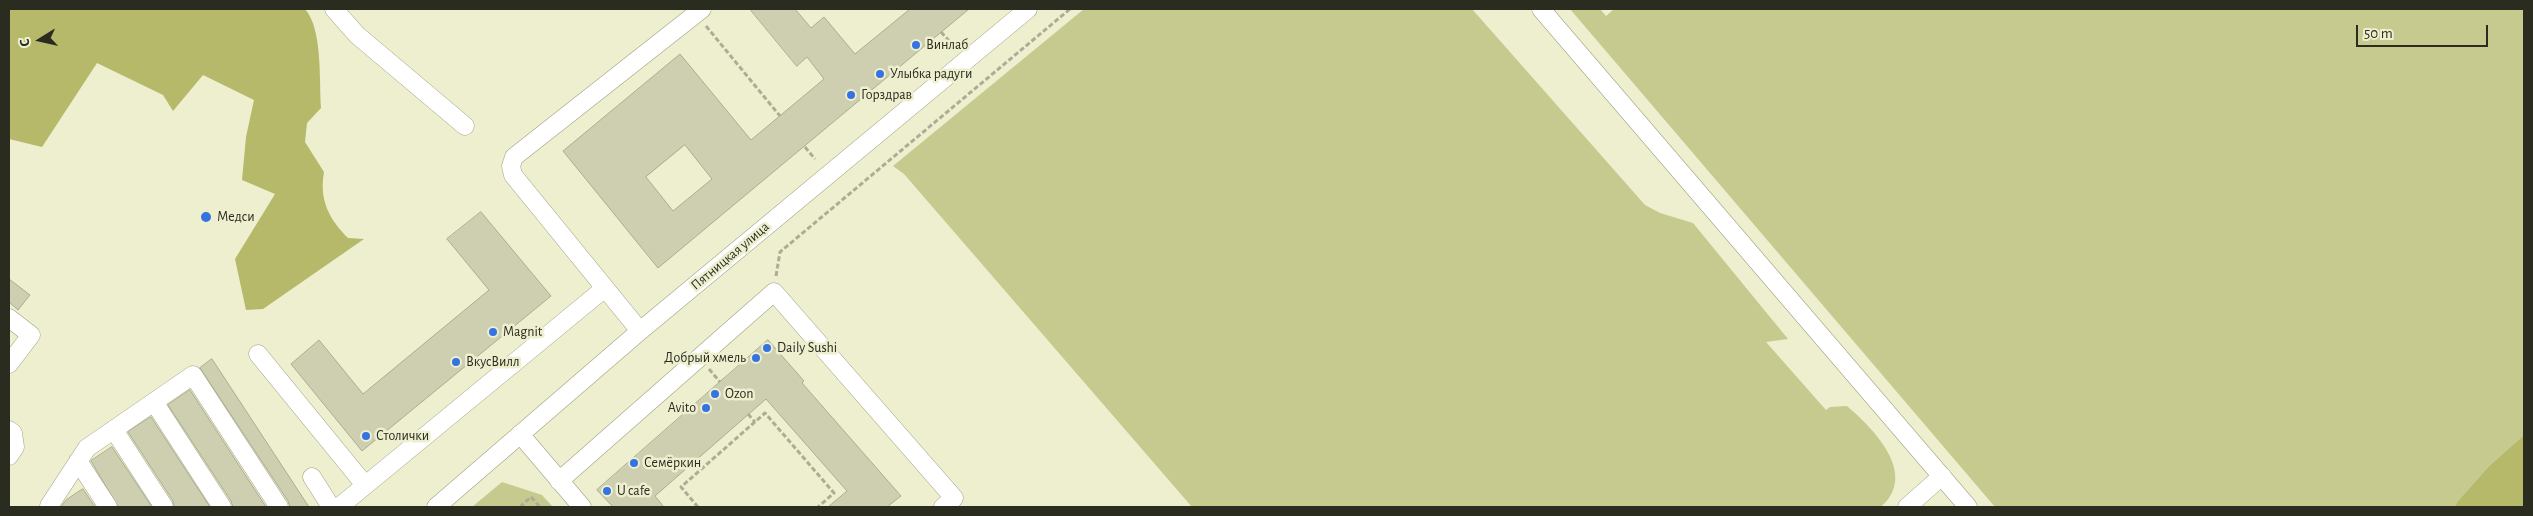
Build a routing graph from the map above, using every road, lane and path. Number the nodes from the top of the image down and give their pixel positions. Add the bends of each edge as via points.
1 (334, 9) edge
2 (1028, 9) edge
3 (1070, 9) edge
4 (1541, 9) edge
5 (699, 11) edge
6 (941, 32) dead end
7 (952, 44) dead end
8 (780, 116) dead end
9 (465, 126) dead end
10 (805, 147) dead end
11 (815, 159) dead end
12 (605, 288) junction
13 (774, 292) junction
14 (9, 318) edge
15 (640, 331) junction
16 (258, 354) dead end
17 (9, 364) edge
18 (154, 402) junction
19 (748, 414) dead end
20 (755, 422) junction
21 (9, 430) edge
22 (114, 430) junction
23 (520, 434) junction
24 (9, 456) edge
25 (78, 462) junction
26 (1942, 476) junction
27 (312, 477) dead end
28 (559, 481) junction
29 (365, 485) junction
30 (954, 504) edge
31 (522, 506) edge
32 (50, 507) edge
33 (108, 507) edge
34 (164, 507) edge
35 (222, 507) edge
36 (279, 507) edge
37 (331, 507) edge
38 (339, 507) edge
39 (436, 507) edge
40 (540, 507) edge
41 (582, 507) edge
42 (698, 507) edge
43 (818, 507) edge
44 (1907, 507) edge
45 (1968, 507) edge

1 - 9 street via 357,35
2 - 15 street, Пятницкая улица
3 - 13 path via 780,252
4 - 26 street
5 - 8 path
5 - 12 street via 514,157 513,175
6 - 7 path
10 - 11 path
12 - 15 street
12 - 29 street
13 - 28 street
13 - 30 street
14 - 17 street via 31,335
15 - 23 street, Пятницкая улица
16 - 29 street
18 - 22 street
18 - 35 street
18 - 36 street via 194,375
19 - 20 path
20 - 42 path via 681,487
20 - 43 path via 765,414 834,493
21 - 24 street via 13,433 15,447
22 - 25 street via 87,448
22 - 34 street
23 - 28 street
23 - 39 street, Пятницкая улица
25 - 32 street
25 - 33 street
26 - 44 street
26 - 45 street
27 - 37 street
28 - 41 street
29 - 38 street
31 - 40 path via 531,497

